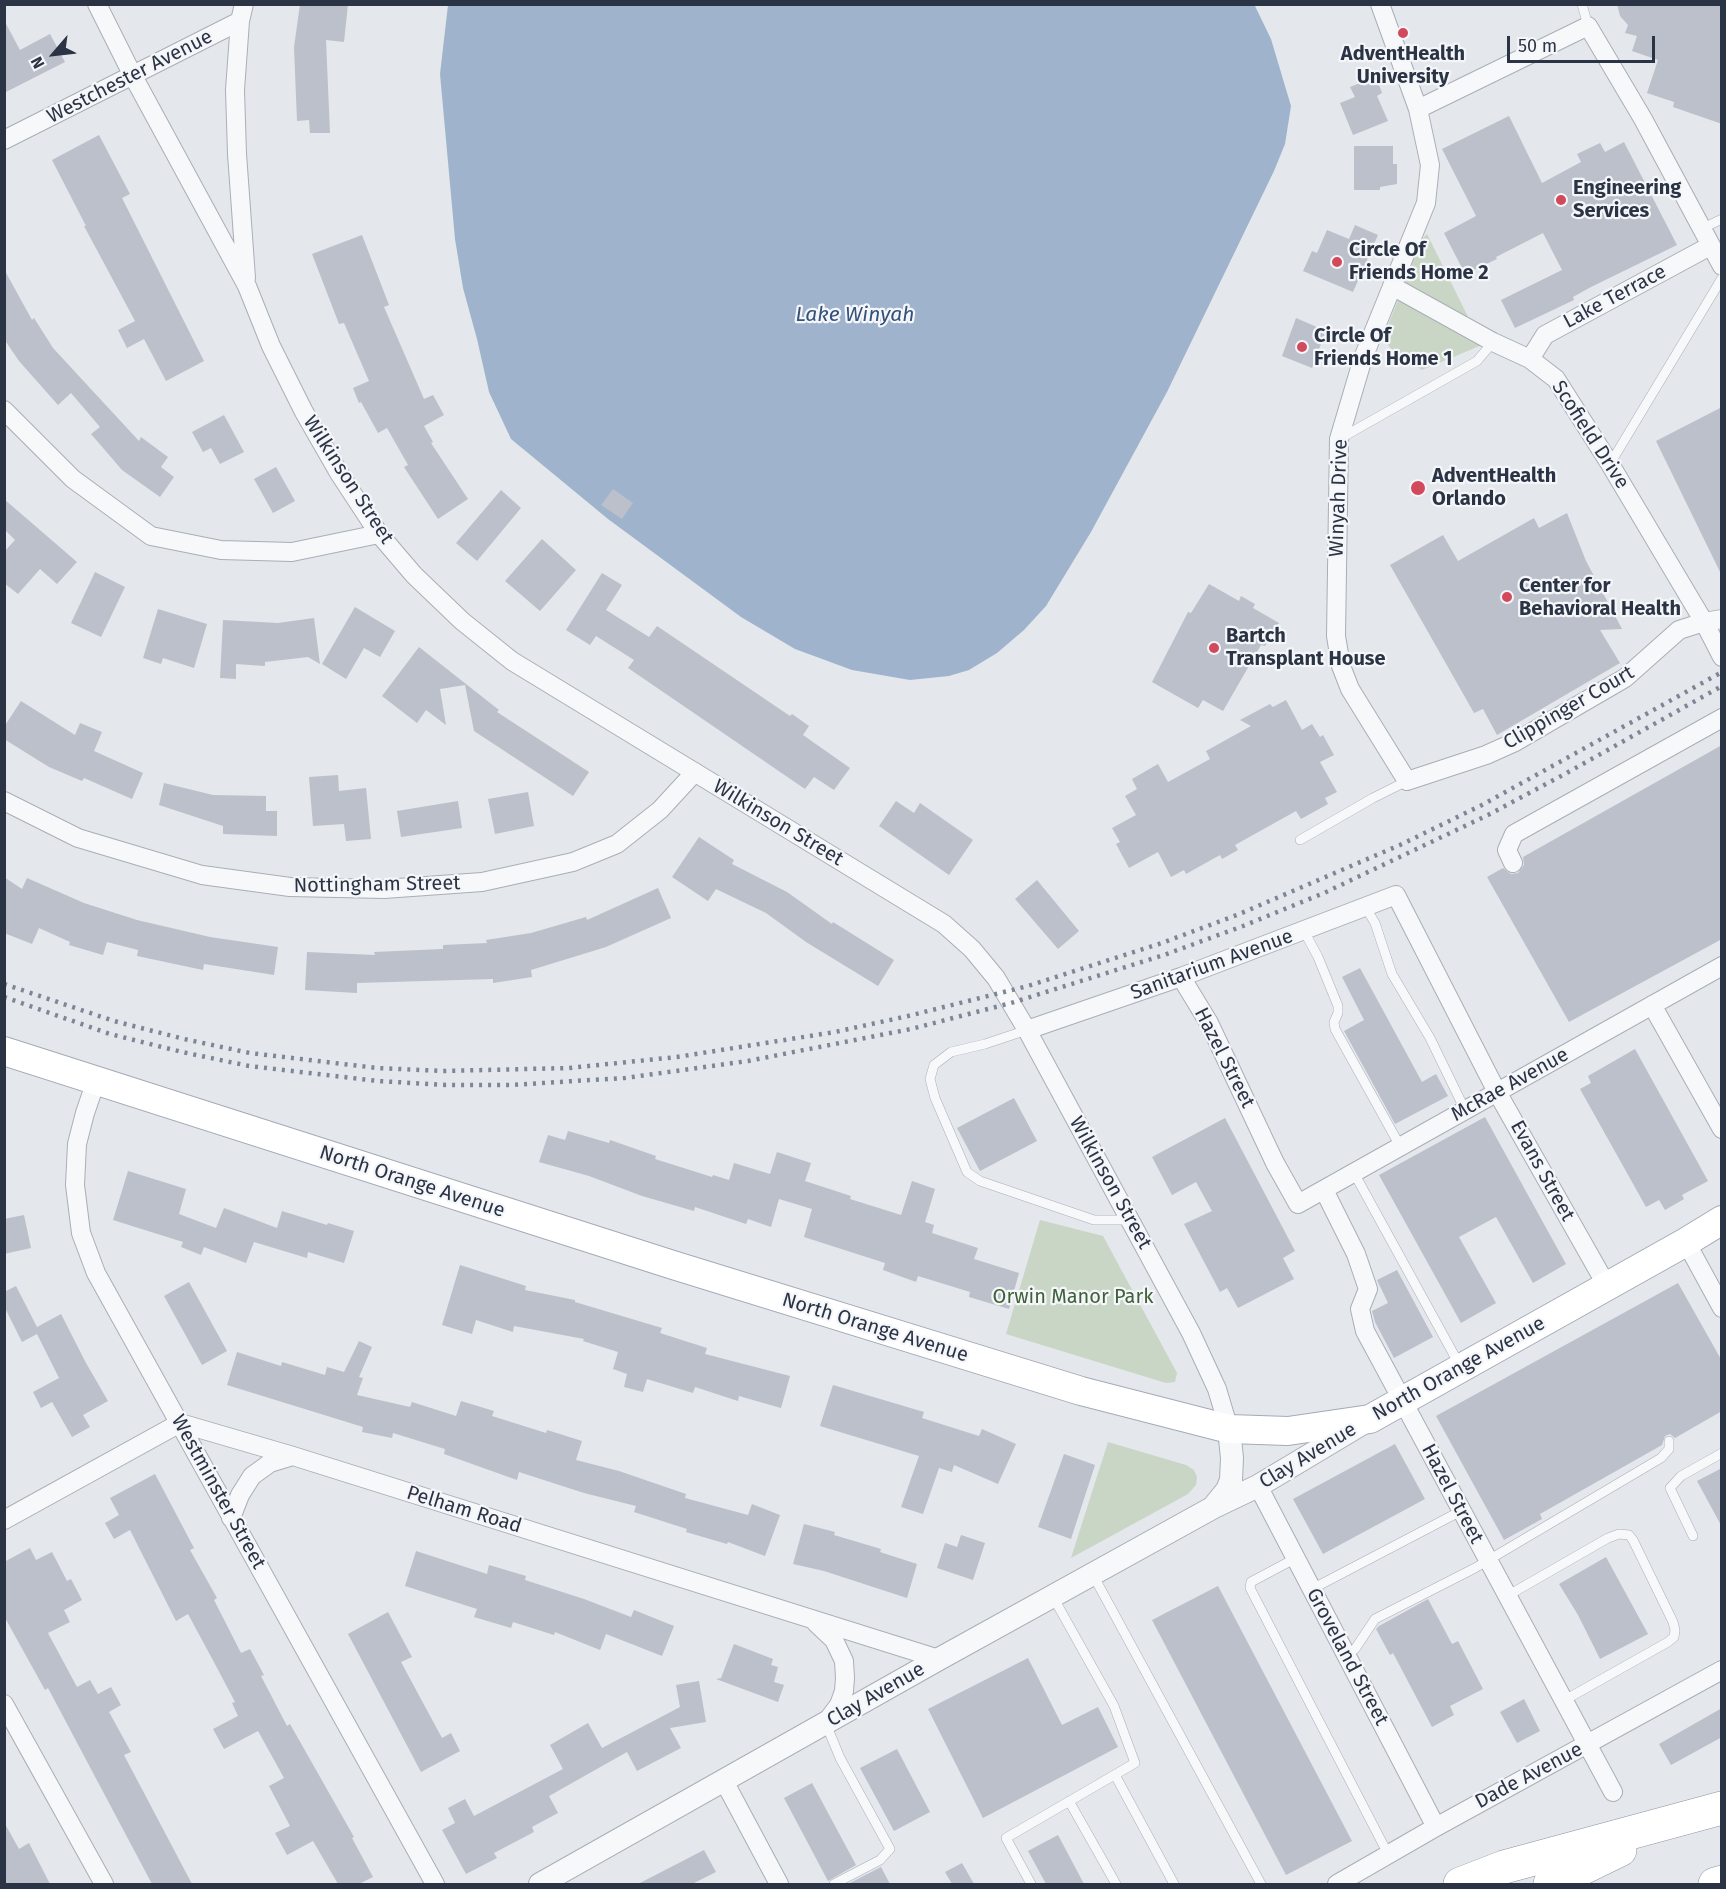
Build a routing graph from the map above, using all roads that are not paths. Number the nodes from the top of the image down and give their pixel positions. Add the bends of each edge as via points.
1 (97, 4) edge
2 (1380, 4) edge
3 (1582, 4) edge
4 (242, 13) edge
5 (1588, 26) junction
6 (133, 76) junction
7 (1418, 109) junction
8 (4, 140) edge
9 (1722, 219) edge
10 (1701, 229) junction
11 (1710, 246) junction
12 (1722, 266) edge
13 (1722, 278) edge
14 (247, 286) junction
15 (1392, 286) junction
16 (1493, 342) junction
17 (1530, 358) junction
18 (4, 410) edge
19 (1339, 439) junction
20 (1610, 464) junction
21 (379, 534) junction
22 (1713, 620) edge
23 (1722, 657) edge
24 (1722, 718) edge
25 (695, 772) junction
26 (1407, 781) junction
27 (4, 801) edge
28 (1300, 840) dead end
29 (1513, 863) dead end
30 (1396, 895) joint
31 (1365, 908) junction
32 (1304, 931) junction
33 (1722, 966) edge
34 (1181, 978) junction
35 (1652, 1005) junction
36 (1027, 1030) junction
37 (4, 1051) edge
38 (96, 1081) junction
39 (1497, 1092) junction
40 (1465, 1110) junction
41 (1722, 1130) edge
42 (1400, 1146) junction
43 (1354, 1173) junction
44 (1324, 1190) junction
45 (1298, 1204) joint
46 (1130, 1220) junction
47 (1722, 1220) edge
48 (1686, 1242) junction
49 (1607, 1286) junction
50 (1722, 1308) edge
51 (1462, 1369) junction
52 (1403, 1402) junction
53 (1370, 1419) junction
54 (180, 1423) junction
55 (1229, 1429) junction
56 (1669, 1441) dead end
57 (1722, 1453) edge
58 (292, 1456) junction
59 (1258, 1486) junction
60 (1214, 1507) junction
61 (1461, 1511) junction
62 (231, 1518) junction
63 (4, 1520) edge
64 (1693, 1536) dead end
65 (1296, 1558) junction
66 (1488, 1560) junction
67 (1093, 1574) junction
68 (1312, 1589) junction
69 (1053, 1596) junction
70 (1507, 1596) junction
71 (812, 1619) junction
72 (1346, 1655) junction
73 (939, 1659) junction
74 (1722, 1670) edge
75 (1563, 1701) junction
76 (4, 1704) edge
77 (826, 1723) junction
78 (1587, 1745) junction
79 (1115, 1775) junction
80 (724, 1781) junction
81 (1613, 1791) dead end
82 (1069, 1801) junction
83 (1707, 1812) edge
84 (1436, 1827) junction
85 (1388, 1854) junction
86 (1722, 1882) edge
87 (104, 1884) edge
88 (435, 1884) edge
89 (540, 1884) edge
90 (779, 1884) edge
91 (834, 1884) edge
92 (1032, 1884) edge
93 (1116, 1884) edge
94 (1174, 1884) edge
95 (1261, 1884) edge
96 (1337, 1884) edge
97 (1460, 1884) edge
98 (1550, 1884) edge
99 (1715, 1884) edge

1 - 6 street, Wilkinson Street
2 - 7 street, Winyah Drive
3 - 5 lane
4 - 6 street, Westchester Avenue
4 - 14 street, Wilkinson Street via 235,90
5 - 7 street
5 - 10 street
6 - 8 street, Westchester Avenue
6 - 14 street, Wilkinson Street
7 - 15 street, Winyah Drive via 1430,165 1426,203
9 - 10 lane
10 - 11 street
11 - 12 street
11 - 17 street, Lake Terrace via 1545,335
13 - 20 lane
14 - 21 street, Wilkinson Street via 304,412
15 - 16 street, Scofield Drive
15 - 19 street, Winyah Drive via 1363,358
16 - 17 street, Scofield Drive
16 - 19 lane via 1477,361
17 - 20 street, Scofield Drive via 1556,379
18 - 21 street via 73,479 151,536 221,550 292,552
19 - 26 street, Winyah Drive via 1336,636 1341,666 1350,689
20 - 22 street, Scofield Drive
21 - 25 street, Wilkinson Street via 462,621 512,661
22 - 23 street, Scofield Drive
22 - 26 street, Clippinger Court via 1678,630 1626,678 1515,742
24 - 29 street via 1514,834 1507,850
25 - 27 street, Nottingham Street via 660,810 617,844 573,862 482,882 384,889 290,887 202,875 78,838
25 - 36 street, Wilkinson Street via 944,924 996,978
26 - 28 lane
30 - 31 street, Sanitarium Avenue
30 - 39 street, Evans Street
31 - 32 street, Sanitarium Avenue
31 - 40 lane via 1375,924 1392,974 1430,1038
32 - 34 street, Sanitarium Avenue
32 - 42 lane via 1338,1006 1335,1029
33 - 35 street, McRae Avenue
34 - 36 street, Sanitarium Avenue
34 - 45 street, Hazel Street via 1209,1023
35 - 39 street, McRae Avenue
35 - 41 street
36 - 46 street, Wilkinson Street
36 - 46 lane via 951,1052 934,1065 930,1079 935,1098 967,1172 980,1181 1094,1220
37 - 38 main road, North Orange Avenue
38 - 54 street, Westminster Street via 77,1144 75,1185 81,1233 96,1273
38 - 55 main road, North Orange Avenue via 1081,1391
39 - 40 street, McRae Avenue
39 - 49 street, Evans Street
40 - 42 street, McRae Avenue
42 - 43 street, McRae Avenue
43 - 44 street, McRae Avenue
43 - 51 lane
44 - 45 street, McRae Avenue
44 - 52 street, Hazel Street via 1356,1254 1368,1289 1360,1309 1365,1332
46 - 55 street, Wilkinson Street via 1191,1333 1217,1389
47 - 48 main road, North Orange Avenue
48 - 49 main road, North Orange Avenue
48 - 50 street
49 - 51 main road, North Orange Avenue
51 - 52 main road, North Orange Avenue
52 - 53 main road, North Orange Avenue
52 - 61 street, Hazel Street
53 - 55 main road, North Orange Avenue via 1288,1431
53 - 59 street, Clay Avenue
54 - 58 street, Pelham Road
54 - 62 street, Westminster Street
54 - 63 street
55 - 60 street, Clay Avenue via 1231,1480
56 - 66 lane via 1669,1449 1661,1458
57 - 64 lane via 1681,1476 1670,1488
58 - 62 street via 252,1476
58 - 71 street, Pelham Road
59 - 60 street, Clay Avenue
59 - 65 street, Groveland Street
60 - 67 street, Clay Avenue
61 - 66 street, Hazel Street
61 - 68 lane
62 - 88 street, Westminster Street
65 - 68 street, Groveland Street
65 - 85 lane via 1251,1582 1250,1588
66 - 70 street, Hazel Street
66 - 72 lane via 1375,1619 1355,1649
67 - 69 street, Clay Avenue
67 - 95 lane
68 - 72 street, Groveland Street
69 - 73 street, Clay Avenue
69 - 79 lane via 1114,1706 1135,1763
70 - 75 street, Hazel Street
70 - 75 lane via 1608,1538 1619,1534 1629,1535 1633,1540 1673,1622 1674,1637
71 - 73 street, Pelham Road
71 - 77 street via 834,1640 844,1661 844,1692
72 - 84 street, Groveland Street
73 - 77 street, Clay Avenue
74 - 78 street, Dade Avenue
75 - 78 street, Hazel Street
76 - 87 street
77 - 80 street, Clay Avenue
77 - 91 lane via 840,1758 890,1849 880,1860
78 - 81 street, Hazel Street
78 - 84 street, Dade Avenue
79 - 82 lane
79 - 94 lane
80 - 89 street, Clay Avenue
80 - 90 street
82 - 92 lane via 1006,1838
82 - 93 lane
83 - 97 highway via 1504,1867
83 - 98 highway
84 - 85 street, Dade Avenue
85 - 96 street, Dade Avenue
86 - 99 highway

